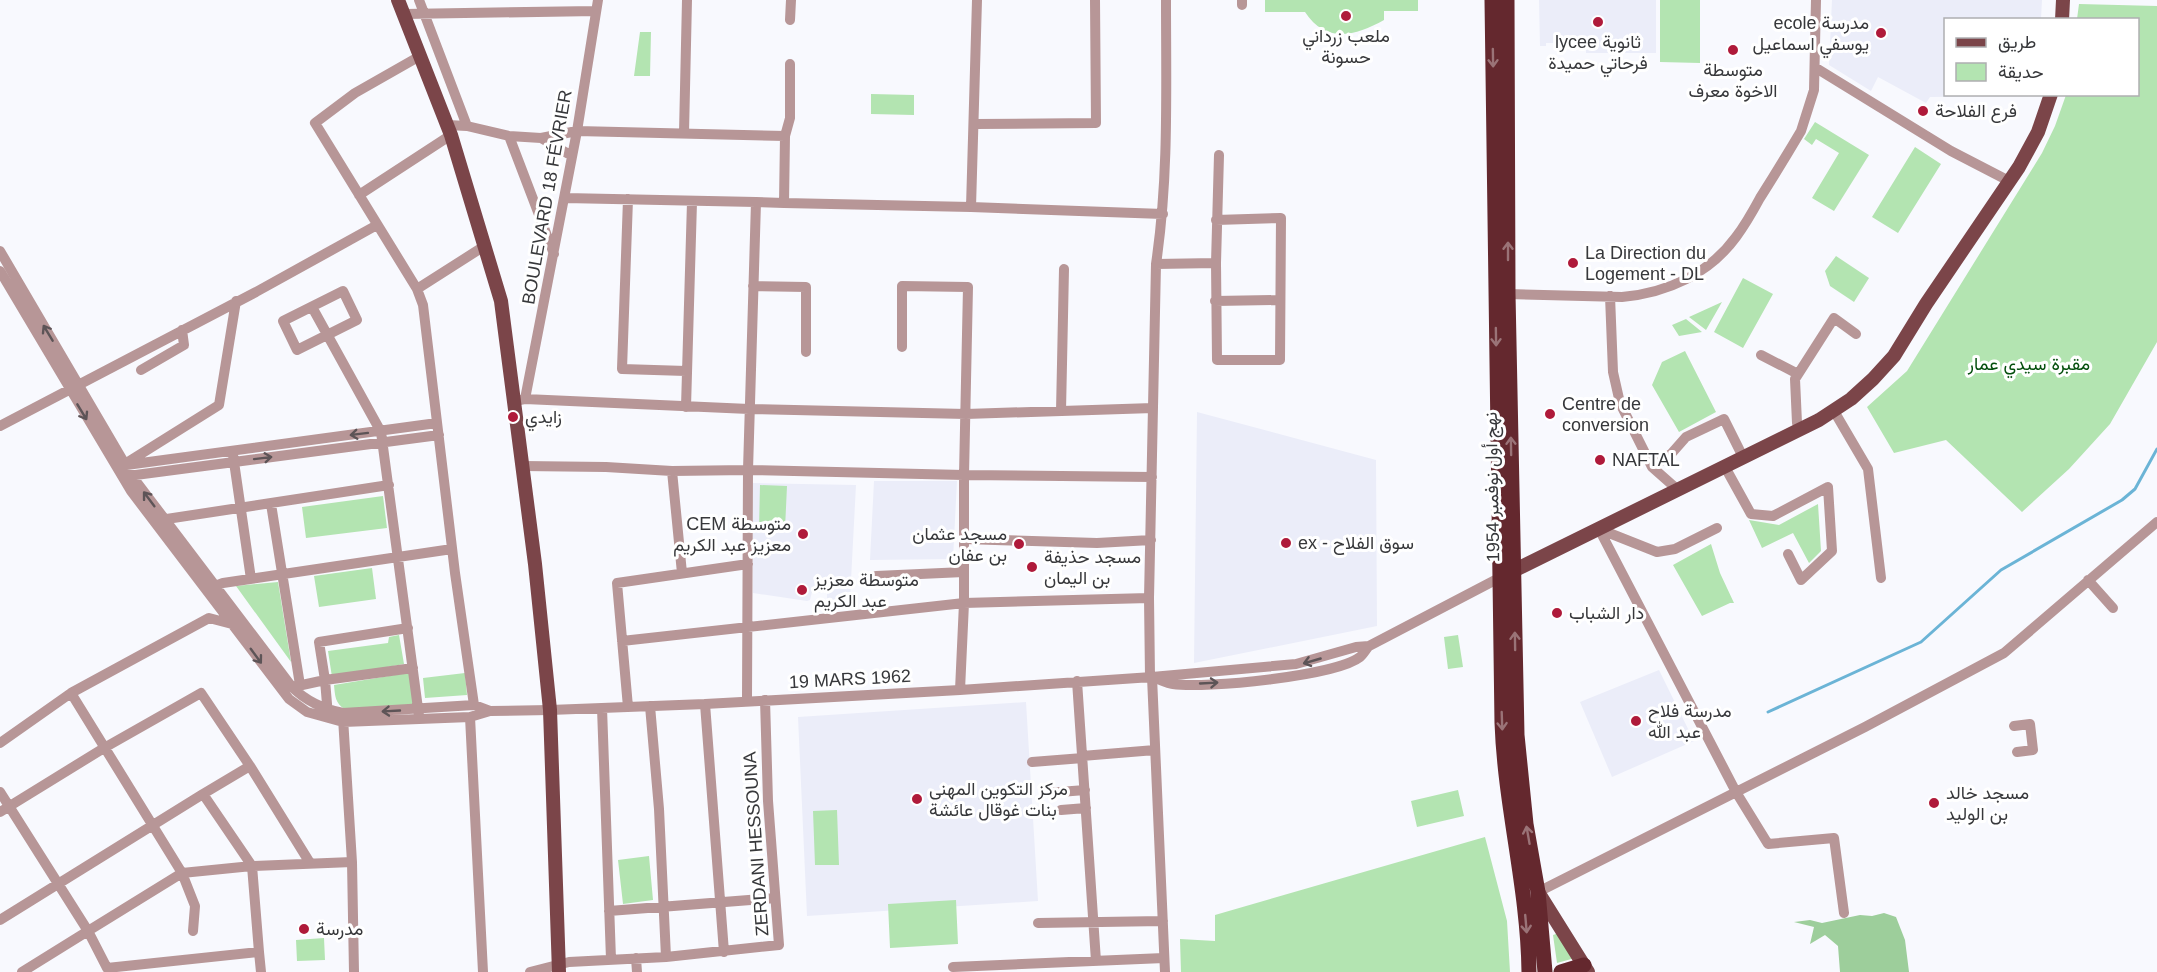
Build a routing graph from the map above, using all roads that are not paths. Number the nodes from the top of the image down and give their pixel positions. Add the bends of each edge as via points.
1 (398, 0) edge
2 (419, 0) edge
3 (480, 0) edge
4 (687, 0) edge
5 (791, 0) edge
6 (977, 0) edge
7 (1095, 0) edge
8 (1166, 0) edge
9 (1492, 0) edge
10 (1507, 0) edge
11 (1816, 0) edge
12 (2063, 0) edge
13 (597, 5) edge
14 (481, 13) junction
15 (404, 14) junction
16 (424, 14) junction
17 (2062, 18) edge
18 (790, 20) dead end
19 (420, 56) junction
20 (790, 64) dead end
21 (1816, 68) junction
22 (2050, 96) edge
23 (975, 124) junction
24 (467, 126) junction
25 (449, 130) junction
26 (577, 131) junction
27 (684, 133) junction
28 (509, 136) junction
29 (785, 136) junction
30 (541, 138) junction
31 (1219, 155) dead end
32 (572, 156) junction
33 (1501, 165) junction
34 (2009, 181) junction
35 (359, 195) junction
36 (565, 198) junction
37 (628, 199) junction
38 (692, 202) junction
39 (756, 202) junction
40 (784, 203) junction
41 (971, 207) junction
42 (1163, 214) junction
43 (1216, 220) junction
44 (377, 225) junction
45 (486, 245) junction
46 (0, 251) edge
47 (554, 254) junction
48 (1216, 263) junction
49 (1156, 264) junction
50 (1064, 269) dead end
51 (0, 271) edge
52 (14, 285) junction
53 (753, 286) junction
54 (417, 289) junction
55 (1508, 294) junction
56 (1610, 296) junction
57 (1280, 300) junction
58 (1215, 301) junction
59 (236, 302) junction
60 (312, 307) junction
61 (182, 330) junction
62 (1856, 334) dead end
63 (326, 336) junction
64 (902, 347) dead end
65 (806, 352) dead end
66 (1761, 355) dead end
67 (141, 370) dead end
68 (686, 371) junction
69 (1798, 374) junction
70 (73, 386) junction
71 (1504, 398) junction
72 (520, 400) junction
73 (686, 407) junction
74 (1153, 408) junction
75 (749, 410) junction
76 (1061, 411) junction
77 (1834, 411) junction
78 (966, 414) junction
79 (437, 423) junction
80 (1797, 423) dead end
81 (0, 426) edge
82 (439, 435) junction
83 (382, 437) junction
84 (233, 456) junction
85 (1743, 457) junction
86 (120, 465) junction
87 (523, 466) junction
88 (1725, 466) junction
89 (1652, 467) junction
90 (748, 470) junction
91 (672, 471) junction
92 (964, 475) junction
93 (127, 477) junction
94 (1152, 477) junction
95 (389, 485) junction
96 (1678, 490) junction
97 (1505, 497) junction
98 (272, 504) junction
99 (241, 508) junction
100 (159, 520) junction
101 (2157, 522) edge
102 (1717, 528) dead end
103 (1599, 529) junction
104 (964, 539) junction
105 (1151, 540) junction
106 (452, 549) junction
107 (1788, 554) dead end
108 (398, 557) junction
109 (748, 564) junction
110 (1513, 571) junction
111 (964, 572) junction
112 (682, 573) junction
113 (283, 574) junction
114 (876, 576) dead end
115 (1881, 578) dead end
116 (252, 579) junction
117 (1498, 579) junction
118 (2088, 580) junction
119 (211, 587) junction
120 (1149, 598) junction
121 (964, 603) junction
122 (2113, 608) dead end
123 (232, 624) junction
124 (408, 628) junction
125 (748, 628) junction
126 (622, 641) junction
127 (413, 668) junction
128 (1151, 677) junction
129 (325, 680) junction
130 (1077, 681) junction
131 (291, 688) junction
132 (960, 690) junction
133 (71, 693) junction
134 (765, 700) junction
135 (747, 701) junction
136 (705, 704) junction
137 (474, 705) junction
138 (650, 706) junction
139 (628, 707) junction
140 (602, 708) junction
141 (550, 710) junction
142 (490, 711) junction
143 (328, 715) junction
144 (419, 715) junction
145 (470, 717) junction
146 (343, 718) junction
147 (2013, 726) dead end
148 (0, 743) edge
149 (104, 748) junction
150 (1155, 750) junction
151 (2017, 752) dead end
152 (1082, 757) junction
153 (1032, 762) dead end
154 (250, 766) junction
155 (1085, 790) junction
156 (0, 792) edge
157 (1736, 792) junction
158 (1047, 793) dead end
159 (202, 794) junction
160 (1086, 808) junction
161 (4, 809) edge
162 (1061, 810) dead end
163 (152, 825) junction
164 (352, 862) junction
165 (310, 863) junction
166 (252, 866) junction
167 (182, 873) junction
168 (1521, 876) junction
169 (59, 884) junction
170 (1538, 892) junction
171 (775, 898) junction
172 (720, 901) junction
173 (663, 906) junction
174 (609, 910) junction
175 (1844, 913) dead end
176 (1, 917) edge
177 (1163, 921) junction
178 (1094, 922) junction
179 (1038, 923) dead end
180 (88, 931) junction
181 (193, 931) dead end
182 (259, 952) junction
183 (724, 952) junction
184 (666, 957) junction
185 (636, 958) junction
186 (1164, 958) junction
187 (611, 959) junction
188 (1096, 961) junction
189 (953, 967) dead end
190 (558, 968) edge
191 (107, 970) edge
192 (1575, 970) edge
193 (21, 972) edge
194 (261, 972) edge
195 (354, 972) edge
196 (483, 972) edge
197 (530, 972) edge
198 (637, 972) edge
199 (1165, 972) edge
200 (1529, 972) edge
201 (1545, 972) edge

1 - 15 main road
2 - 16 street
3 - 14 street
4 - 27 street
5 - 18 street
6 - 23 street
7 - 23 street via 1096,123
8 - 42 street
9 -> 33 highway, نهج أول نوفمبر 1954
10 - 33 highway, نهج أول نوفمبر 1954
11 - 21 street
12 - 17 main road
13 - 14 street
13 - 26 street, BOULEVARD 18 FÉVRIER
14 - 16 street
15 - 16 street
15 - 19 main road
16 - 24 street
19 - 25 main road
19 - 35 street via 355,93 315,123
20 - 29 street via 790,118
21 - 34 street via 1951,151
21 - 56 street via 1812,103 1802,131 1726,250 1704,269 1671,287 1638,295
22 - 34 main road via 2038,132
23 - 41 street
24 - 25 street
24 - 28 street
25 - 35 street
25 - 45 main road
26 - 27 street
26 - 30 street
26 - 32 street, BOULEVARD 18 FÉVRIER
27 - 29 street
28 - 30 street
28 - 47 street
29 - 40 street
30 - 32 street
31 - 43 street
32 - 36 street, BOULEVARD 18 FÉVRIER
55 -> 33 highway, نهج أول نوفمبر 1954
33 -> 71 highway, نهج أول نوفمبر 1954
34 - 77 main road via 1894,356
35 - 44 street
36 - 37 street
36 - 47 street, BOULEVARD 18 FÉVRIER
37 - 38 street
37 - 68 street via 622,369
38 - 39 street
38 - 68 street
39 - 40 street
39 - 53 street
40 - 41 street
41 - 42 street
42 - 49 street
43 - 48 street
43 - 57 street via 1281,218
44 - 54 street
44 - 59 street
45 - 54 street
45 - 72 main road
46 - 52 street
47 - 72 street, BOULEVARD 18 FÉVRIER
48 - 49 street
48 - 58 street
49 - 74 street
50 - 76 street
51 - 52 street
52 - 70 street
53 - 65 street via 806,287
53 - 75 street
54 - 79 street via 424,314
55 - 56 street
55 - 71 highway, نهج أول نوفمبر 1954
56 - 89 street via 1616,390
57 - 58 street
57 - 58 street via 1280,360 1217,360
59 - 61 street
59 - 86 street via 219,405
60 - 63 street
60 - 63 street via 283,321 292,340 297,350
60 - 63 street via 343,291 357,320
61 - 67 street via 184,345
61 - 70 street
62 - 69 street via 1834,318
63 - 83 street
64 - 78 street via 902,286 968,287
66 - 69 street
68 - 73 street
69 - 80 street
70 - 81 street
70 - 86 street
71 - 97 highway, نهج أول نوفمبر 1954
72 - 73 street
72 - 87 main road
73 - 75 street
74 - 76 street
74 - 94 street
75 - 78 street
75 - 90 street
76 - 78 street
77 - 85 main road
77 - 115 street via 1868,469
78 - 92 street
79 - 82 street
79 - 83 street
82 - 83 street
82 - 106 street
83 - 84 street
83 - 95 street
84 - 86 street
84 - 93 street
84 - 99 street
85 - 88 main road
85 - 89 street via 1724,419 1686,437
86 - 93 street
87 - 91 street
87 - 141 main road
88 - 96 main road
88 - 107 street via 1751,514 1773,516 1828,487 1832,551 1801,580
89 - 96 street
90 - 91 street
90 - 92 street
90 - 109 street
91 - 112 street
92 - 94 street
92 - 104 street
93 - 100 street
94 - 105 street
95 - 98 street
95 - 108 street
96 - 103 main road
97 - 110 highway, نهج أول نوفمبر 1954
97 - 117 highway, نهج أول نوفمبر 1954
98 - 99 street
98 - 113 street
99 - 100 street
99 - 116 street
100 - 119 street
101 - 118 street
102 - 103 street via 1675,549 1657,552
103 - 110 main road
103 - 157 street
104 - 105 street via 1097,543
104 - 111 street
105 - 120 street
106 - 108 street
106 - 137 street
108 - 113 street
108 - 124 street
109 - 112 street
109 - 125 street
110 - 117 street, 19 MARS 1962
170 -> 110 highway, نهج أول نوفمبر 1954 via 1517,735
111 - 114 street
111 - 121 street
112 - 126 street via 617,583
113 - 116 street
113 - 131 street
116 - 119 street
117 - 128 street, 19 MARS 1962 via 1369,646 1296,664
117 -> 168 highway, نهج أول نوفمبر 1954 via 1502,746
118 - 122 street
118 - 157 street via 2004,653
119 - 123 street
119 - 131 street
120 - 121 street
120 - 128 street
121 - 125 street
121 - 132 street
123 -> 131 street
123 - 133 street via 209,618
124 - 127 street
124 - 129 street via 319,642
125 - 126 street
125 - 135 street
126 - 139 street
127 - 129 street
127 - 144 street
128 - 130 street, 19 MARS 1962
128 - 150 street
129 - 131 street
129 - 143 street
130 - 132 street, 19 MARS 1962
130 - 152 street
131 - 143 street via 307,712
132 - 134 street, 19 MARS 1962
133 - 148 street
133 - 149 street
134 - 135 street, 19 MARS 1962
134 - 171 street, ZERDANI HESSOUNA
135 - 136 street, 19 MARS 1962
136 - 138 street, 19 MARS 1962
136 - 172 street
137 - 142 street
137 - 144 street
138 - 139 street, 19 MARS 1962
138 - 173 street
139 - 140 street, 19 MARS 1962
140 - 141 street, 19 MARS 1962
140 - 174 street
141 - 142 street, 19 MARS 1962
141 - 190 main road
142 - 145 street
143 - 146 street
144 - 145 street
144 - 146 street
145 - 196 street
146 - 164 street
147 - 151 street via 2030,724 2033,750
149 - 154 street via 201,693
149 - 161 street
149 - 163 street
150 - 152 street
150 - 177 street
152 - 153 street
152 - 155 street
154 - 159 street
154 - 165 street
155 - 158 street
155 - 160 street
156 - 161 street
157 - 170 street
157 - 175 street via 1768,844 1834,838
159 - 163 street
159 - 166 street
160 - 162 street
160 - 178 street
161 - 169 street
163 - 167 street
163 - 169 street
164 - 165 street
164 - 195 street
165 - 166 street
166 - 167 street
166 - 182 street
167 - 180 street
167 - 181 street via 195,906
168 - 170 main road
168 -> 200 highway, نهج أول نوفمبر 1954
169 - 176 street
169 - 180 street
170 - 192 main road
170 - 201 highway, نهج أول نوفمبر 1954
171 - 172 street
171 - 183 street, ZERDANI HESSOUNA via 779,945
172 - 173 street
172 - 183 street
173 - 174 street
173 - 184 street
174 - 187 street
177 - 178 street
177 - 186 street
178 - 179 street
178 - 188 street
180 - 191 street
180 - 193 street
182 - 191 street
182 - 194 street
183 - 184 street, ZERDANI HESSOUNA
184 - 185 street, ZERDANI HESSOUNA
185 - 187 street, ZERDANI HESSOUNA
185 - 198 street
186 - 188 street
186 - 199 street
187 - 190 street, ZERDANI HESSOUNA
188 - 189 street
190 - 197 street, ZERDANI HESSOUNA

